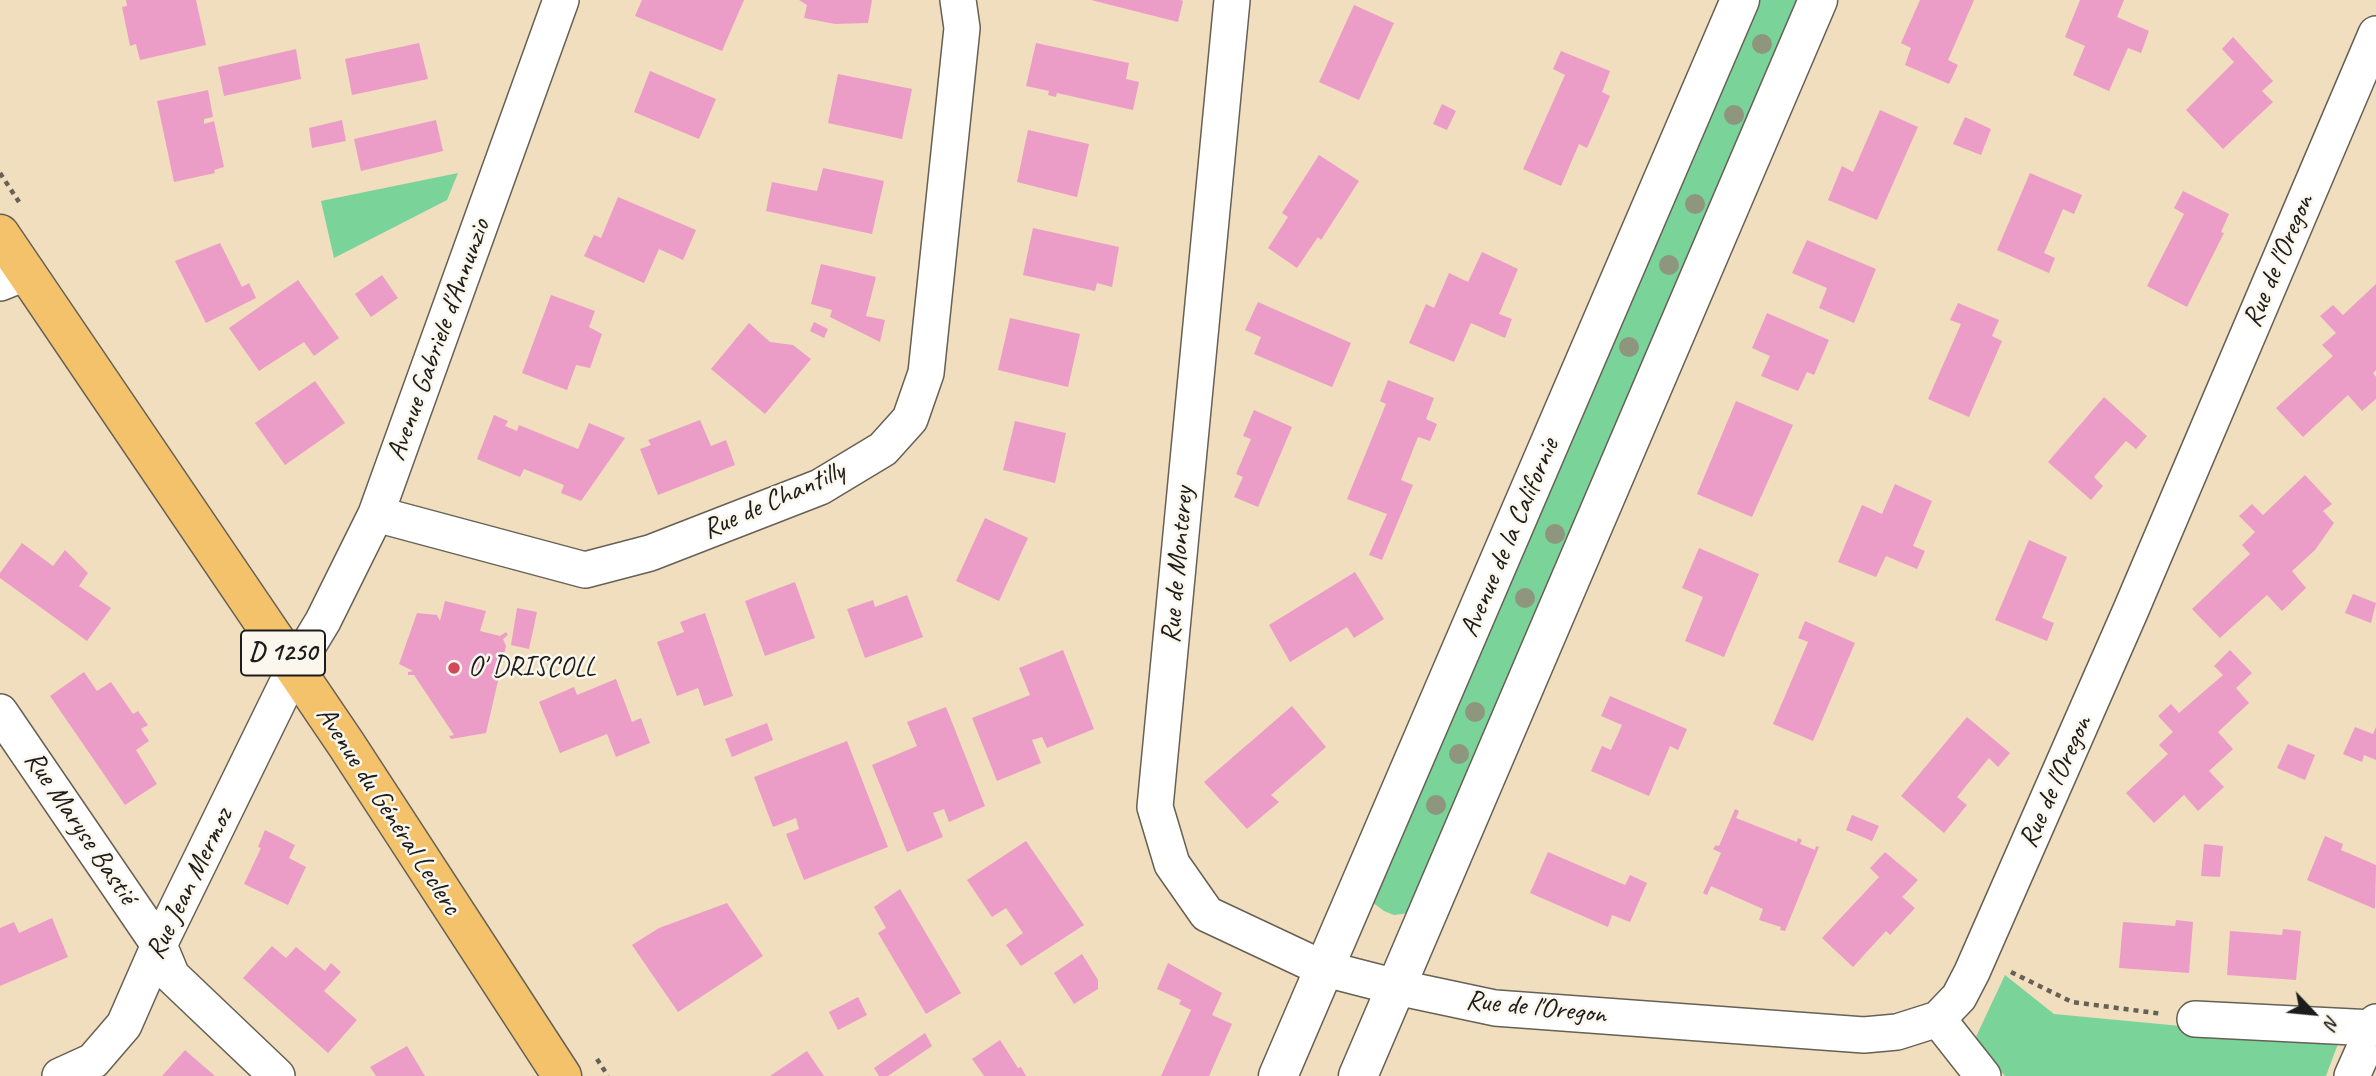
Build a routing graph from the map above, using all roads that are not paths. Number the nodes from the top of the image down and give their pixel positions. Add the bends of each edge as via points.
1 (561, 0) edge
2 (958, 0) edge
3 (1232, 0) edge
4 (1740, 0) edge
5 (1818, 0) edge
6 (2376, 34) edge
7 (0, 234) edge
8 (13, 278) edge
9 (376, 514) junction
10 (294, 669) junction
11 (0, 712) edge
12 (159, 946) junction
13 (1322, 968) junction
14 (1396, 987) junction
15 (1937, 1019) junction
16 (2195, 1019) road end
17 (2375, 1025) edge
18 (61, 1076) edge
19 (276, 1076) edge
20 (562, 1076) edge
21 (1278, 1076) edge
22 (1357, 1076) edge
23 (1983, 1076) edge
24 (2352, 1076) edge

1 - 9 street, Avenue Gabriele d'Annunzio
2 - 9 street, Rue de Chantilly via 962,28 926,373 911,419 883,449 820,487 650,553 585,570
3 - 13 street, Rue de Monterey via 1155,807 1172,864 1208,914
4 - 13 street, Avenue de la Californie
5 - 14 street
6 - 15 street, Rue de l'Oregon via 1979,956 1959,997
7 - 8 main road, Avenue du Général Leclerc / D 1250
8 - 10 main road, Avenue du Général Leclerc / D 1250
9 - 10 street, Avenue Gabriele d'Annunzio
10 - 12 street, Rue Jean Mermoz
10 - 20 main road, Avenue du Général Leclerc / D 1250
11 - 12 street, Rue Maryse Bastié
12 - 18 street, Rue Jean Mermoz via 124,1025 93,1061
12 - 19 street, Rue Maryse Bastié via 172,976
13 - 14 street, Rue de Monterey
13 - 21 street, Avenue de la Californie
14 - 15 street, Rue de l'Oregon via 1495,1008 1864,1035 1898,1032
14 - 22 street
15 - 23 street
16 - 17 street
17 - 24 street

